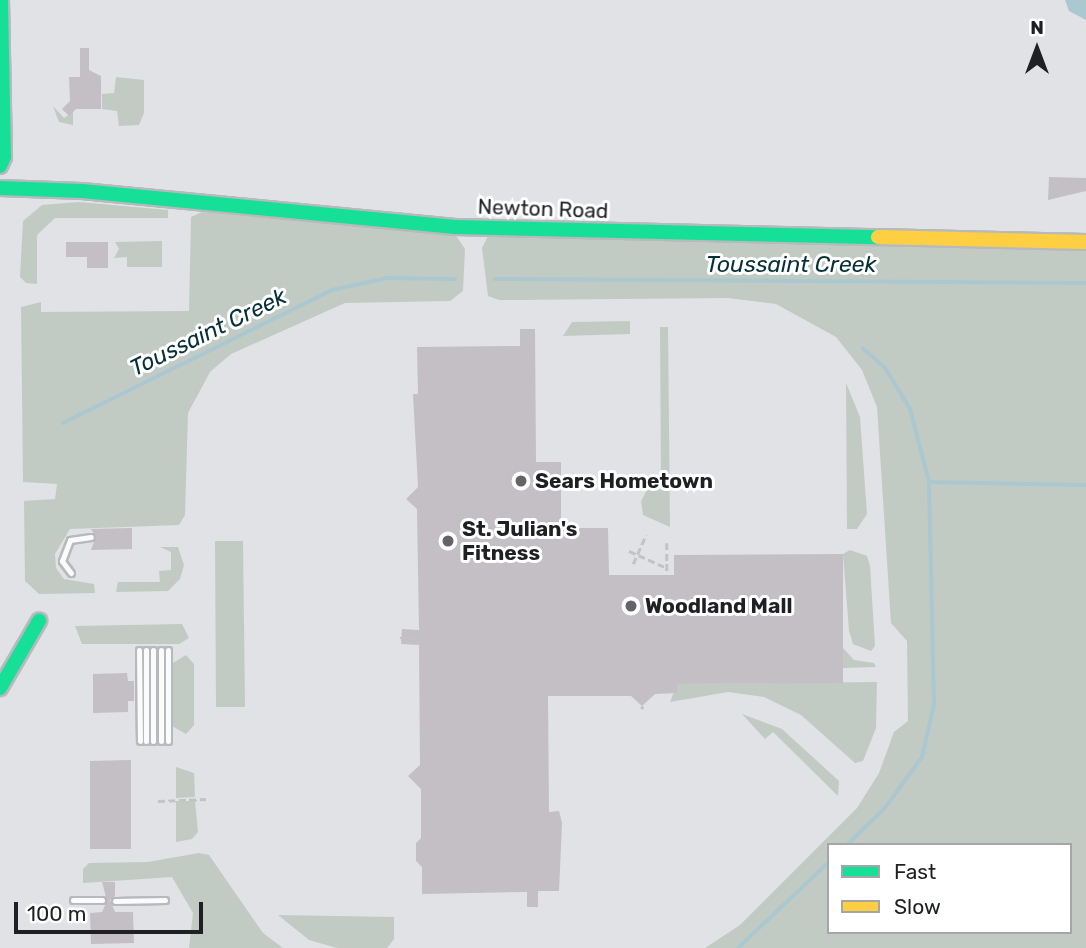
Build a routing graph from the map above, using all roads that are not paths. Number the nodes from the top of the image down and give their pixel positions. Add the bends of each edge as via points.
1 (1, 0) edge
2 (0, 166) edge
3 (0, 188) edge
4 (1086, 242) edge
5 (91, 537) dead end
6 (71, 573) dead end
7 (39, 621) dead end
8 (146, 650) joint
9 (0, 688) edge
10 (161, 741) dead end
11 (168, 741) dead end
12 (73, 900) dead end
13 (102, 900) dead end
14 (115, 901) dead end
15 (165, 901) dead end

1 - 2 street via 4,157
3 - 4 street, Newton Road via 82,191 455,227
5 - 6 lane via 71,540 62,561
7 - 9 street
8 - 8 lane via 147,741
10 - 11 lane via 164,650
12 - 13 lane
14 - 15 lane

